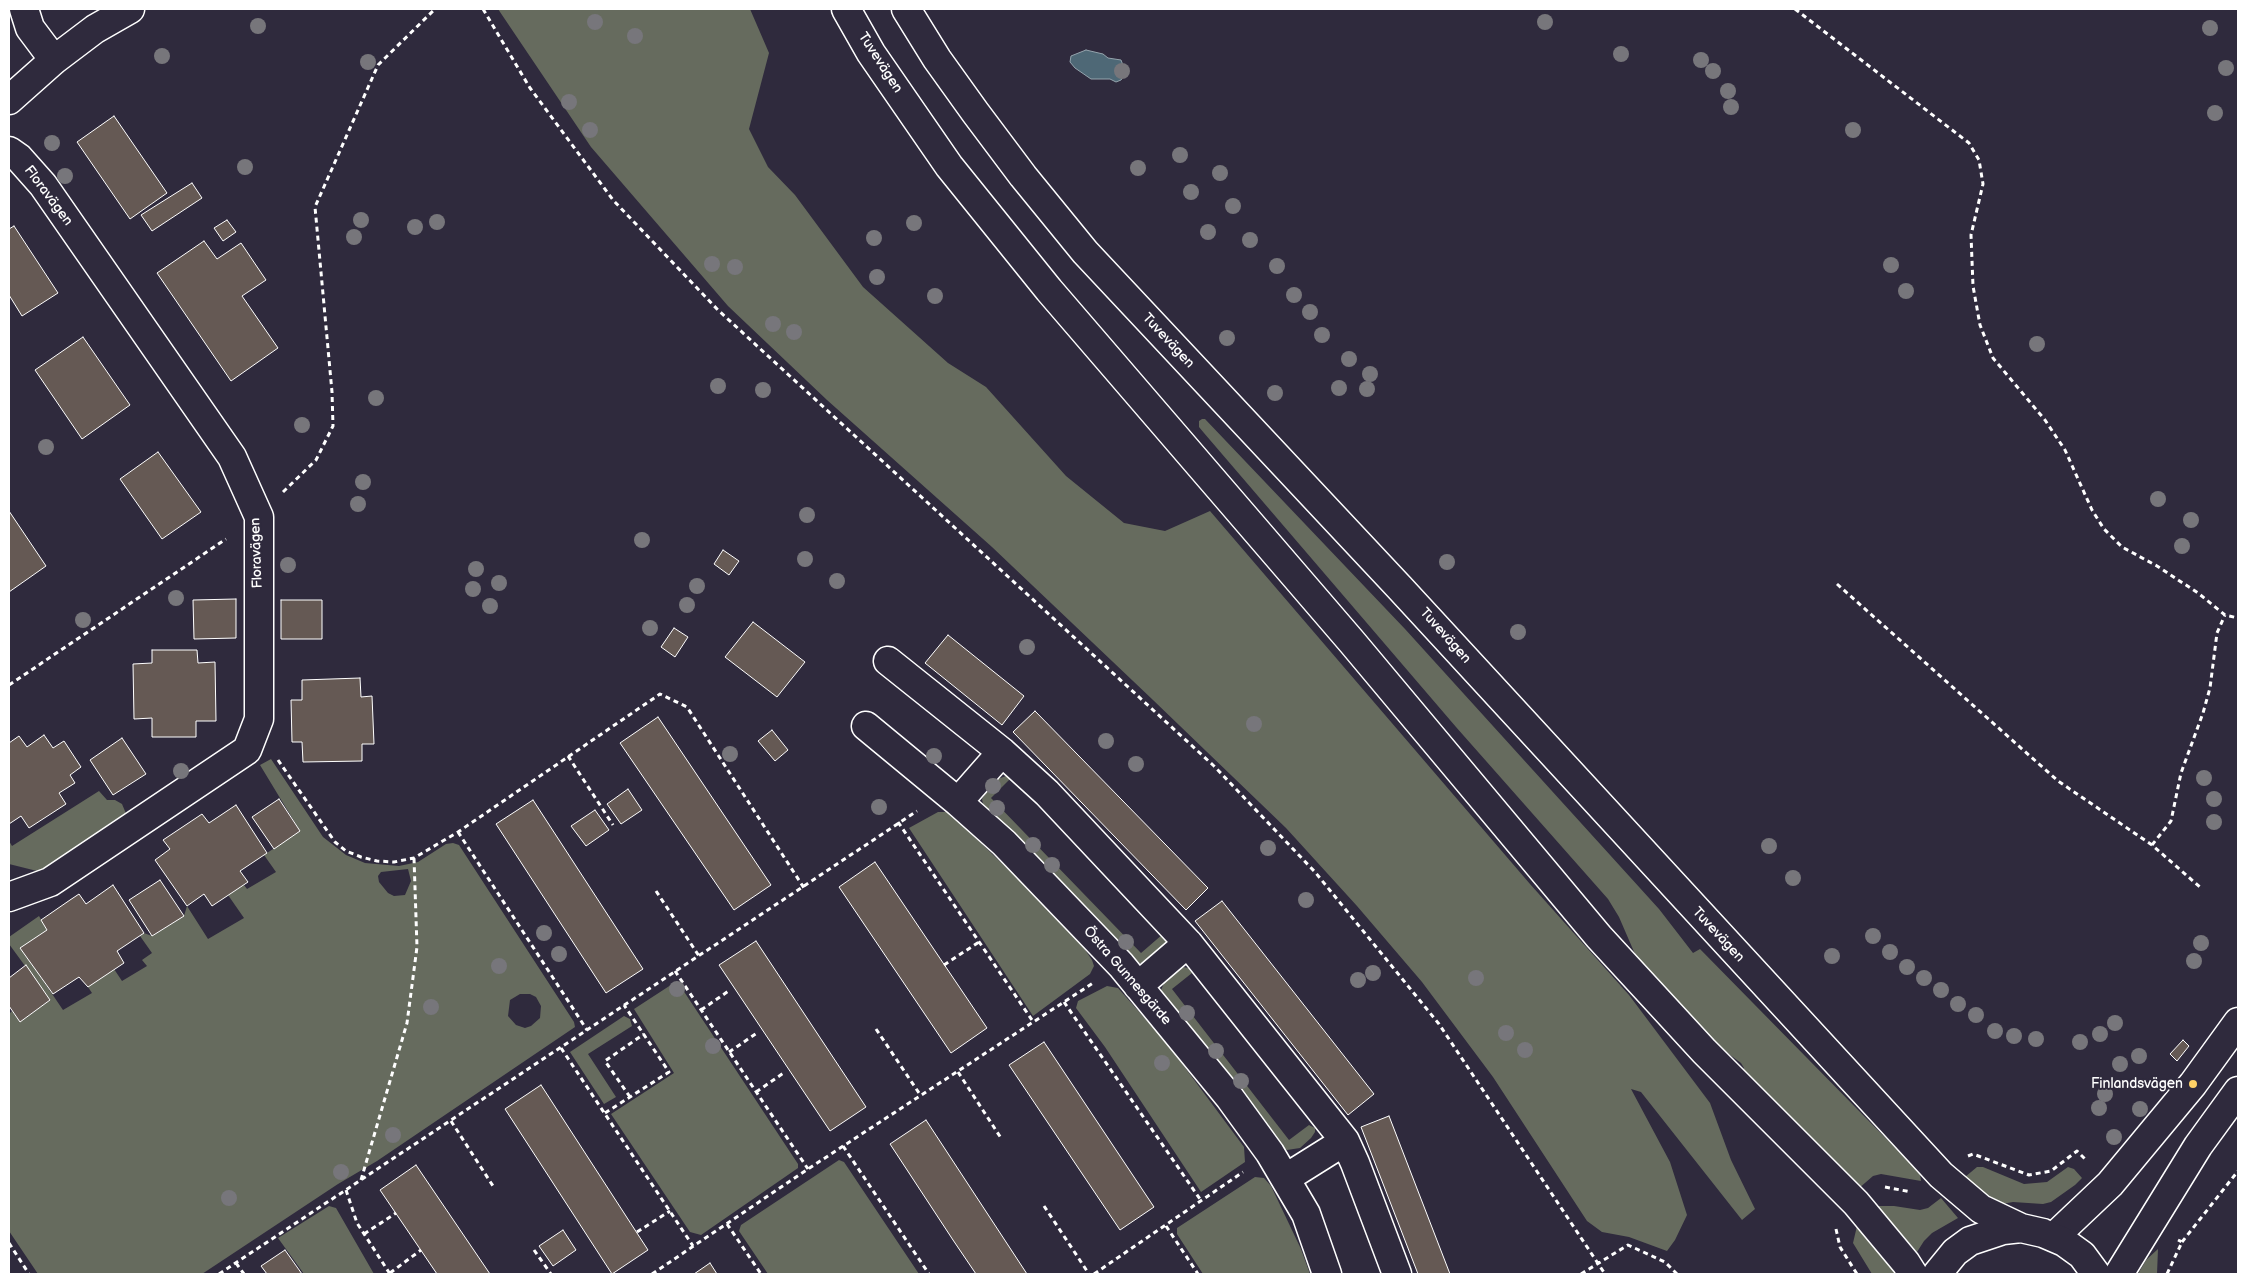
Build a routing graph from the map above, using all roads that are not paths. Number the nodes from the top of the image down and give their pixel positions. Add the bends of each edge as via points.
1 (24, 9) edge
2 (130, 9) edge
3 (846, 9) edge
4 (906, 9) edge
5 (54, 60) junction
6 (9, 100) edge
7 (9, 151) edge
8 (888, 661) dead end
9 (866, 726) dead end
10 (1002, 752) junction
11 (950, 796) junction
12 (9, 897) edge
13 (1188, 943) junction
14 (1138, 986) junction
15 (2238, 1022) edge
16 (2238, 1091) edge
17 (1344, 1141) junction
18 (1286, 1178) junction
19 (2020, 1228) junction
20 (2054, 1237) junction
21 (1327, 1274) edge
22 (1398, 1274) edge
23 (1913, 1274) edge
24 (1937, 1274) edge
25 (2096, 1274) edge
26 (2119, 1274) edge

1 - 5 main road via 30,28
2 - 5 main road via 95,29
3 - 23 main road, Tuvevägen via 871,53 949,166 1049,290 1599,937 1704,1051 1856,1203
4 - 19 main road, Tuvevägen via 974,112 1085,252 1941,1175 1981,1209
5 - 6 main road
7 - 12 main road, Floravägen via 43,185 232,457 259,517 258,719 247,750 50,882
8 - 10 main road
9 - 11 main road, Östra Gunnesgärde
10 - 11 main road
10 - 13 main road via 1046,793
11 - 14 main road, Östra Gunnesgärde via 1004,843 1121,964
13 - 14 main road
13 - 17 main road
14 - 18 main road, Östra Gunnesgärde via 1230,1098
15 - 20 main road via 2193,1084 2110,1184
16 - 26 main road via 2198,1146
17 - 18 main road
17 - 22 main road
18 - 21 main road, Östra Gunnesgärde via 1306,1214
19 - 20 main road, Tuvevägen
19 - 24 main road, Tuvevägen via 1970,1241 1955,1252
20 - 25 main road, Tuvevägen via 2082,1255

